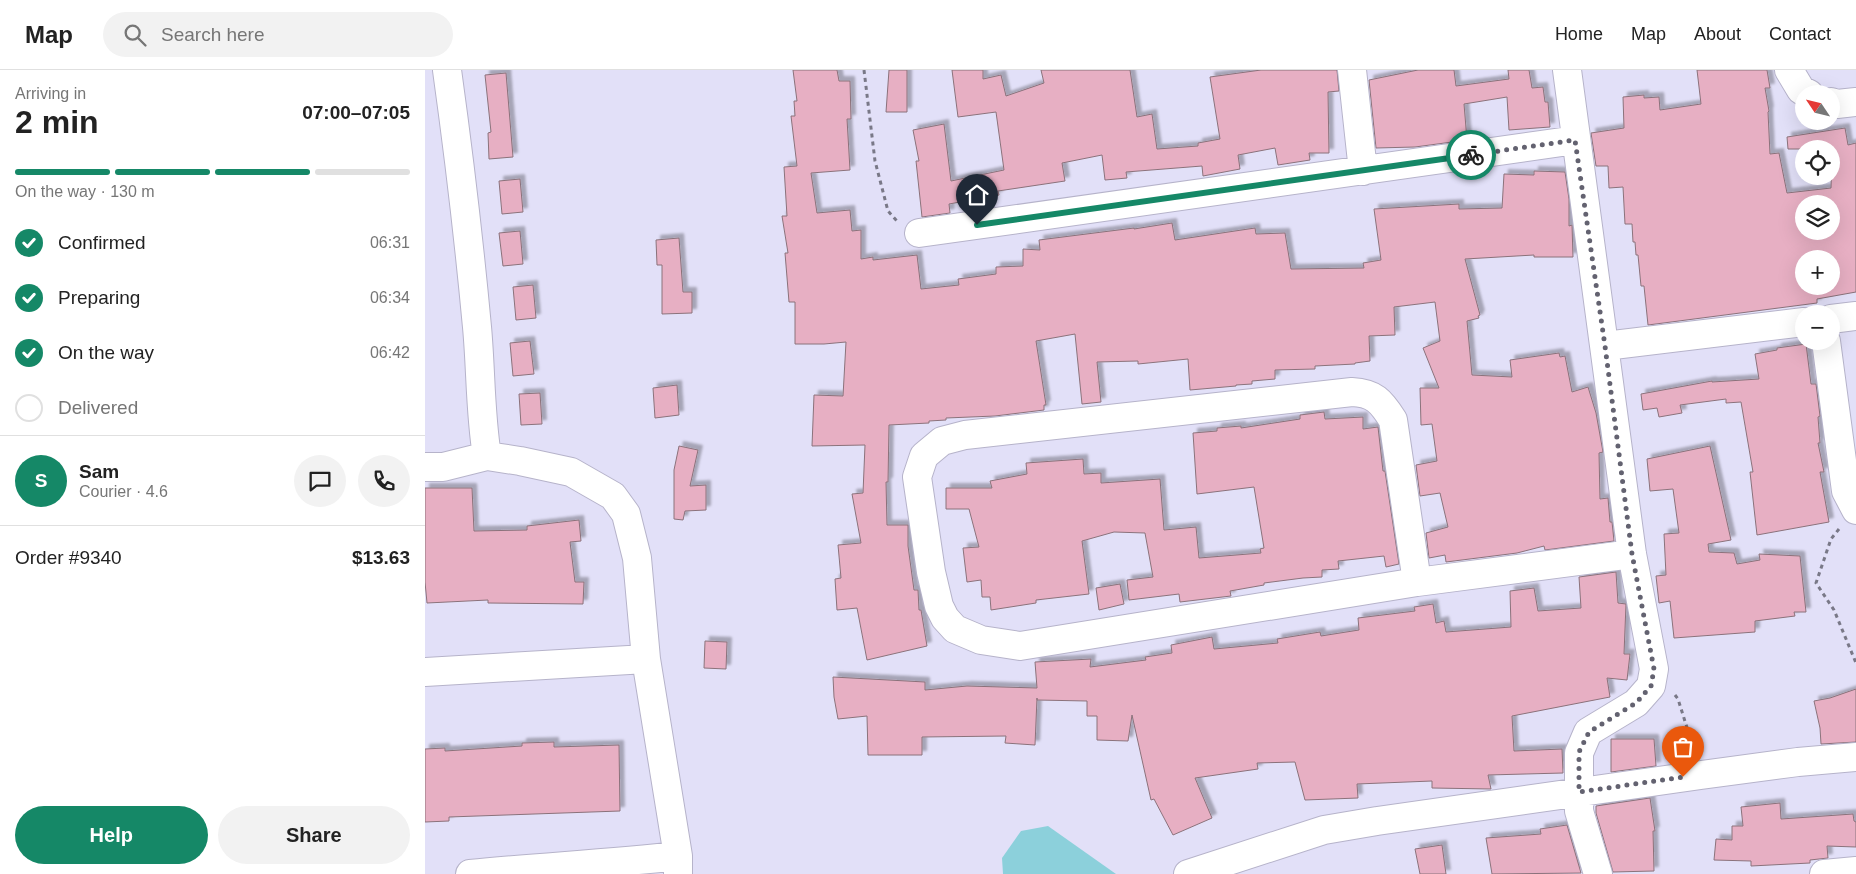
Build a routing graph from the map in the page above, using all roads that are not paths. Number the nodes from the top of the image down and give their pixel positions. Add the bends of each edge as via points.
1 (447, 70) edge
2 (1352, 70) edge
3 (1567, 70) edge
4 (1789, 70) edge
5 (1798, 85) edge
6 (1856, 102) edge
7 (1840, 104) edge
8 (1575, 140) junction
9 (1363, 171) junction
10 (919, 233) road end
11 (1856, 316) edge
12 (1840, 318) edge
13 (1795, 323) edge
14 (1605, 346) junction
15 (1827, 350) edge
16 (487, 456) junction
17 (425, 467) edge
18 (1856, 509) edge
19 (1632, 554) junction
20 (1417, 582) junction
21 (646, 659) junction
22 (425, 672) edge
23 (1856, 757) edge
24 (1579, 792) junction
25 (678, 865) edge
26 (1856, 871) edge
27 (470, 874) edge
28 (1188, 874) edge
29 (1598, 874) edge
30 (1824, 874) edge

1 - 16 street via 467,219 482,427
2 - 9 street
3 - 8 street
4 - 5 street
6 - 7 street
8 - 9 street
8 - 14 street
9 - 10 street
11 - 12 street
13 - 14 street
14 - 19 street
15 - 18 street via 1847,491
16 - 17 street via 443,467
16 - 21 street via 571,472 613,496 626,514 637,558
19 - 20 street
19 - 24 street via 1654,669 1651,686 1636,703 1589,732 1579,752
20 - 20 street via 1020,646 981,640 955,629 939,606 917,477 924,456 942,441 965,435 1364,392 1385,407 1393,420
21 - 22 street
21 - 25 street
23 - 24 street
24 - 28 street via 1324,830
24 - 29 street via 1579,811
25 - 27 street via 612,863
26 - 30 street

